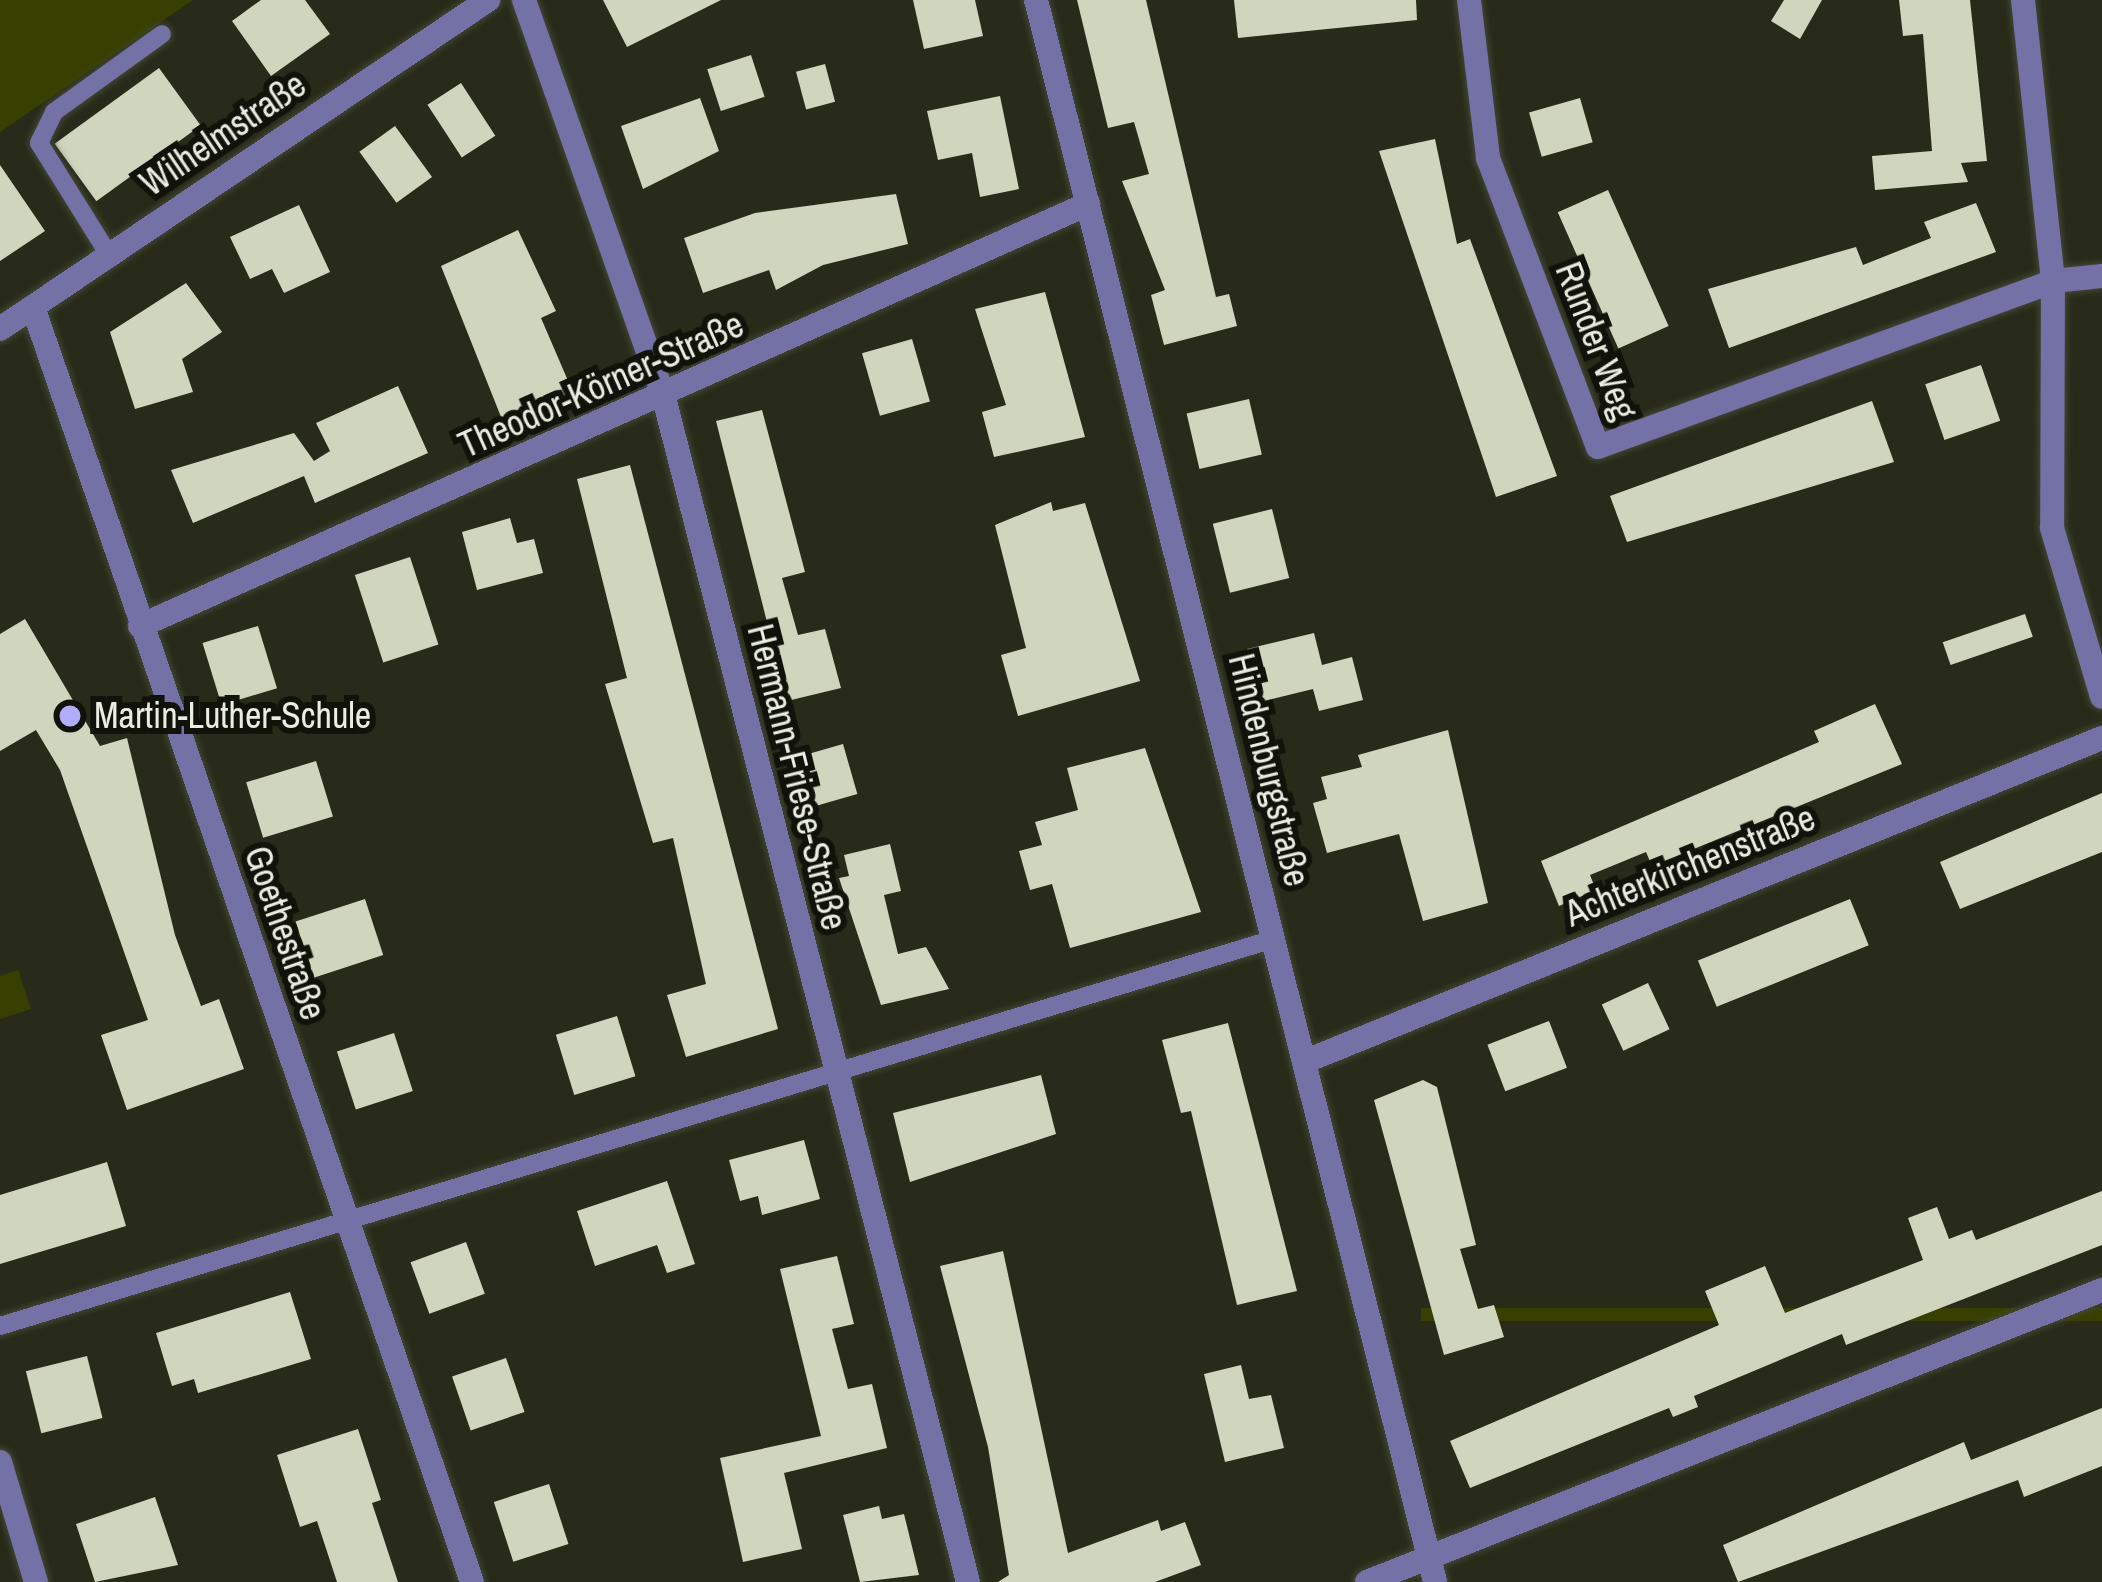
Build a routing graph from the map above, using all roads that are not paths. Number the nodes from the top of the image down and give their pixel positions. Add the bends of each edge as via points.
1 (488, 0) edge
2 (524, 0) edge
3 (1036, 0) edge
4 (1469, 0) edge
5 (2023, 0) edge
6 (162, 34) dead end
7 (1088, 204) junction
8 (109, 255) junction
9 (2102, 276) edge
10 (2053, 281) junction
11 (33, 307) junction
12 (0, 329) edge
13 (664, 398) junction
14 (140, 626) junction
15 (2102, 697) edge
16 (2102, 738) edge
17 (1274, 939) junction
18 (1306, 1061) junction
19 (834, 1070) junction
20 (346, 1220) junction
21 (2102, 1290) edge
22 (0, 1326) edge
23 (0, 1462) edge
24 (1431, 1570) edge
25 (36, 1582) edge
26 (472, 1582) edge
27 (968, 1582) edge
28 (1367, 1582) edge

1 - 8 street, Wilhelmstraße
2 - 13 street, Hermann-Friese-Straße
3 - 7 street, Hindenburgstraße
4 - 10 street, Runder Weg via 1489,158 1598,447
5 - 10 street
6 - 8 lane via 54,112 39,143
7 - 13 street, Theodor-Körner-Straße
7 - 17 street, Hindenburgstraße
8 - 11 street, Wilhelmstraße
9 - 10 street
10 - 15 street via 2052,528
11 - 12 street, Wilhelmstraße
11 - 14 street, Goethestraße
13 - 14 street, Theodor-Körner-Straße
13 - 19 street, Hermann-Friese-Straße
14 - 20 street, Goethestraße
16 - 18 street, Achterkirchenstraße
17 - 18 street, Hindenburgstraße
17 - 19 lane
18 - 24 street, Hindenburgstraße
19 - 20 lane
19 - 27 street, Hermann-Friese-Straße
20 - 22 lane
20 - 26 street, Goethestraße
21 - 24 street
23 - 25 street
24 - 28 street

